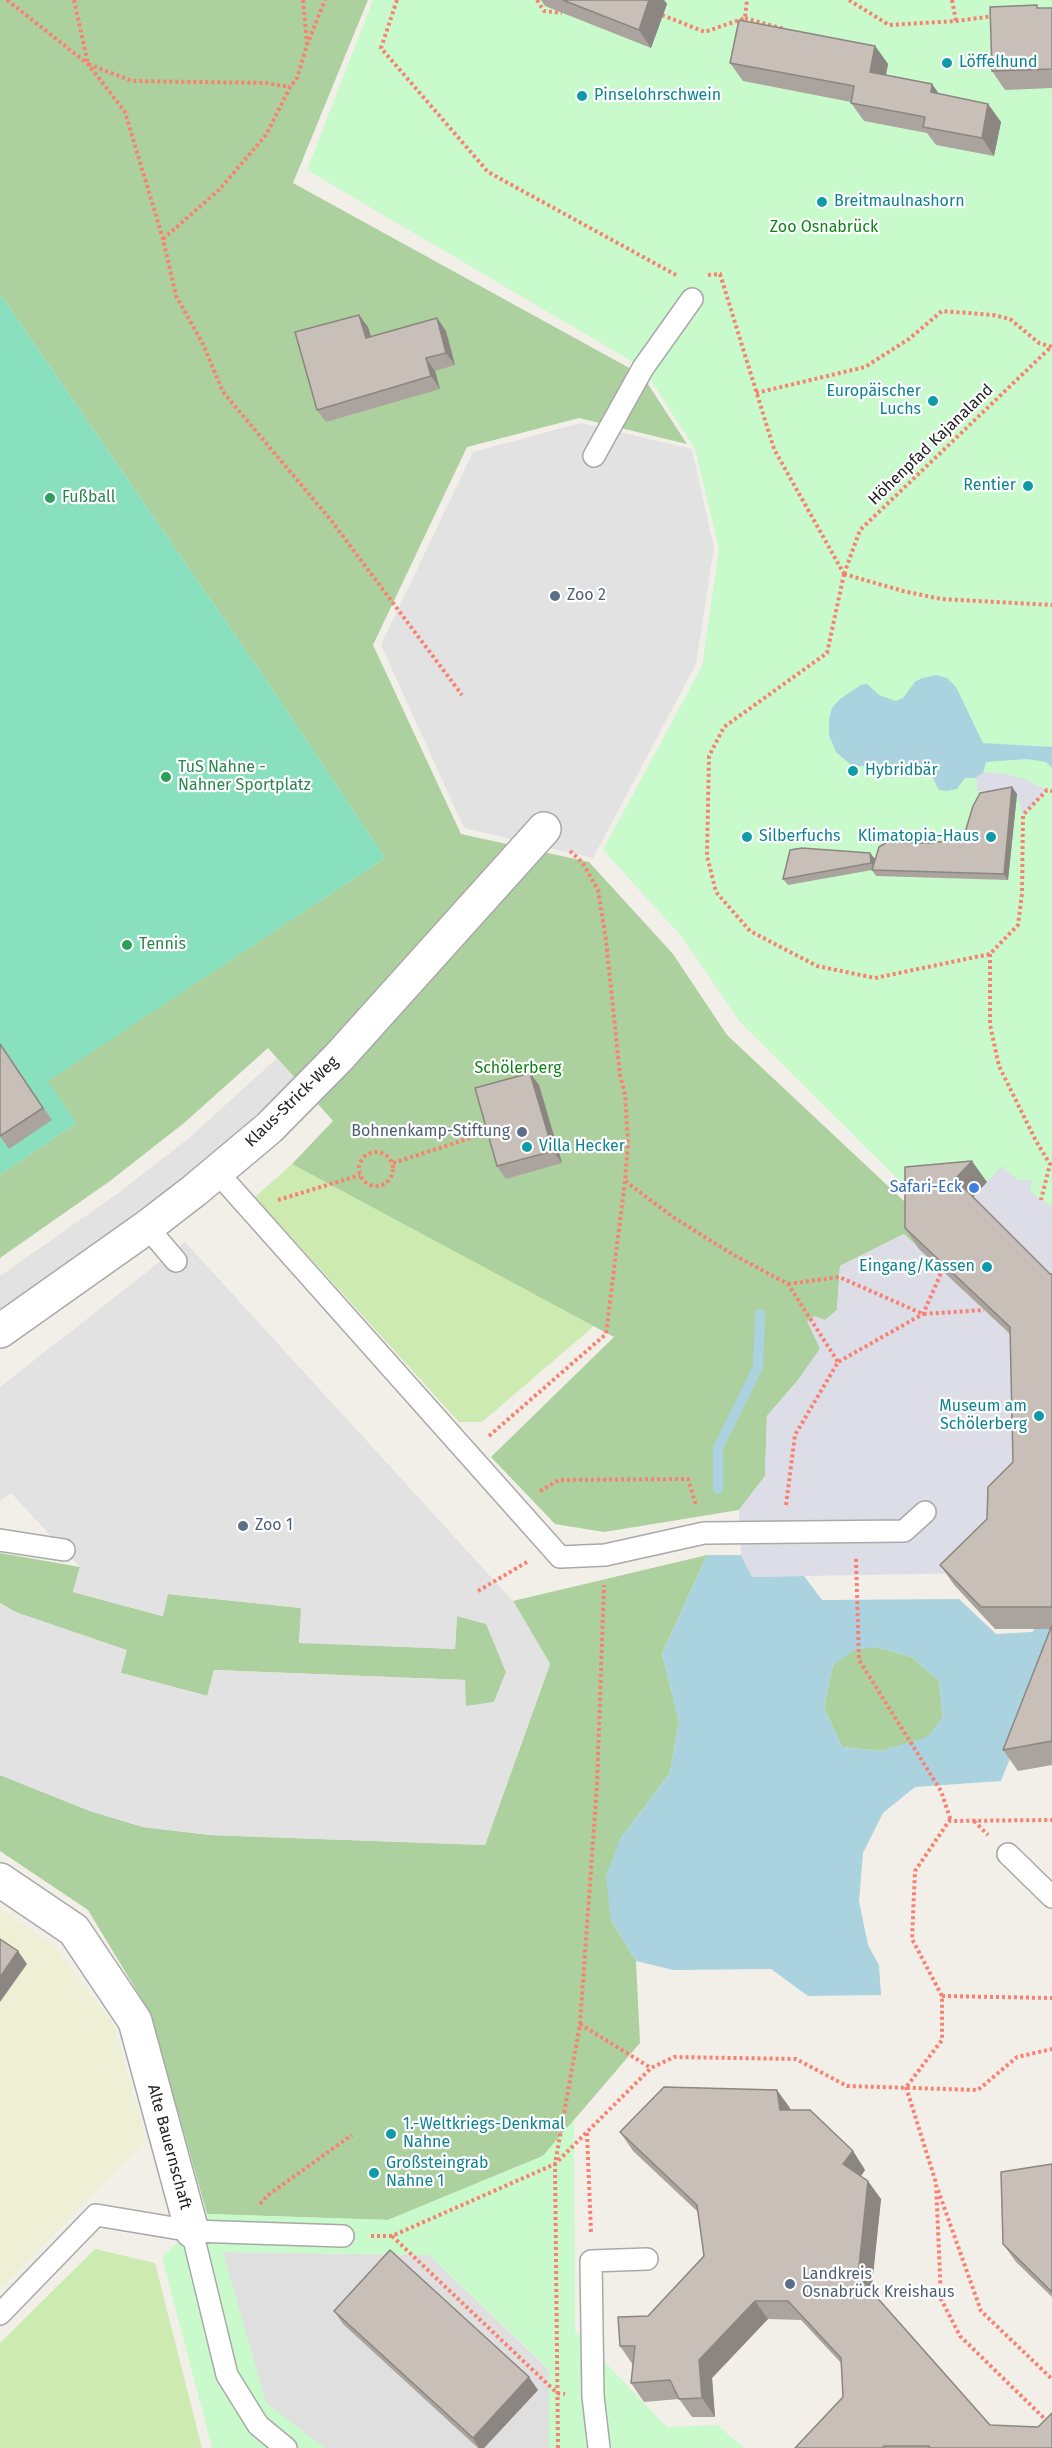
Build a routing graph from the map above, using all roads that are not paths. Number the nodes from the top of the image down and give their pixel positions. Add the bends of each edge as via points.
1 (692, 299) dead end
2 (594, 456) dead end
3 (544, 829) dead end
4 (217, 1172) junction
5 (147, 1227) junction
6 (176, 1262) dead end
7 (0, 1331) edge
8 (925, 1512) dead end
9 (0, 1540) edge
10 (64, 1550) dead end
11 (1008, 1854) dead end
12 (0, 1880) edge
13 (1052, 1898) edge
14 (192, 2231) junction
15 (343, 2236) road end
16 (647, 2259) dead end
17 (0, 2314) edge
18 (286, 2448) edge
19 (599, 2448) edge

1 - 2 lane via 643,368
3 - 4 street, Klaus-Strick-Weg via 339,1057 269,1128
4 - 5 street, Klaus-Strick-Weg
4 - 8 lane via 560,1557 605,1555 704,1533 904,1531
5 - 6 lane
5 - 7 street, Klaus-Strick-Weg
9 - 10 lane
11 - 13 lane
12 - 14 street, Alte Bauernschaft via 74,1930 135,2021
14 - 15 lane
14 - 17 lane via 96,2215
14 - 18 lane, Alte Bauernschaft via 227,2375 258,2425
16 - 19 lane via 591,2261 593,2396

